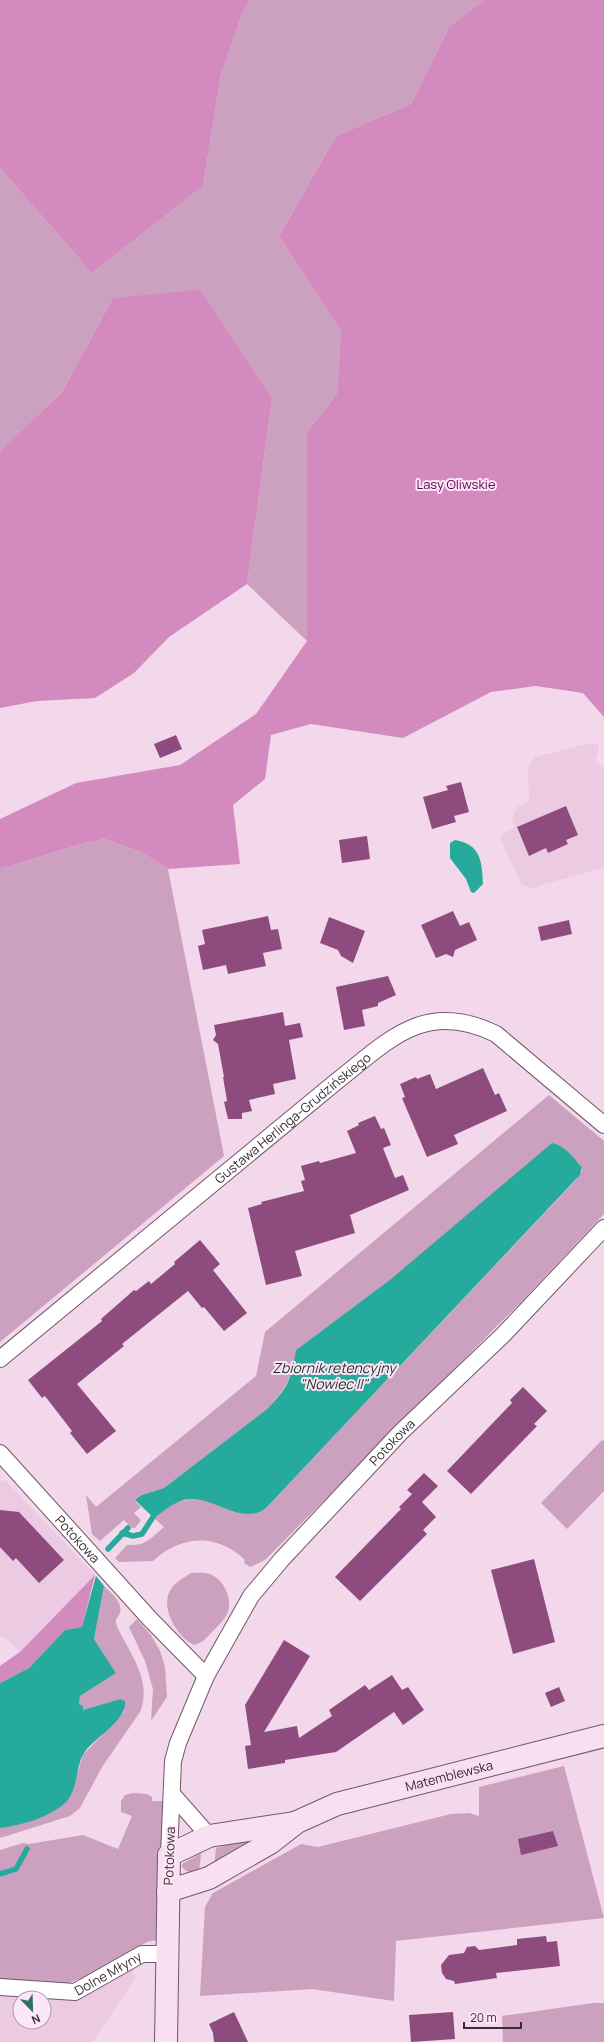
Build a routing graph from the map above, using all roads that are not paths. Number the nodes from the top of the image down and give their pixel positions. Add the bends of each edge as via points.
1 (604, 1125) edge
2 (604, 1228) edge
3 (0, 1359) edge
4 (0, 1453) edge
5 (206, 1676) junction
6 (604, 1736) edge
7 (172, 1794) junction
8 (297, 1822) junction
9 (209, 1836) junction
10 (169, 1855) junction
11 (168, 1891) junction
12 (167, 1954) junction
13 (0, 1987) edge
14 (166, 2042) edge

1 - 3 street, Gustawa Herlinga-Grudzińskiego via 496,1034 484,1028 454,1021 413,1026 391,1039 337,1081
2 - 5 street, Potokowa via 503,1334 399,1434 282,1559 251,1596
4 - 5 street, Potokowa via 150,1619
5 - 7 street, Potokowa via 178,1743 173,1761
6 - 8 street, Matemblewska via 337,1804
7 - 9 street
7 - 10 street, Potokowa
8 - 9 street, Matemblewska
8 - 11 street, Matemblewska via 270,1843 210,1878
9 - 10 street, Matemblewska
10 - 11 street, Potokowa
11 - 12 street, Potokowa
12 - 13 street, Dolne Młyny via 142,1954 75,1992
12 - 14 street, Potokowa

